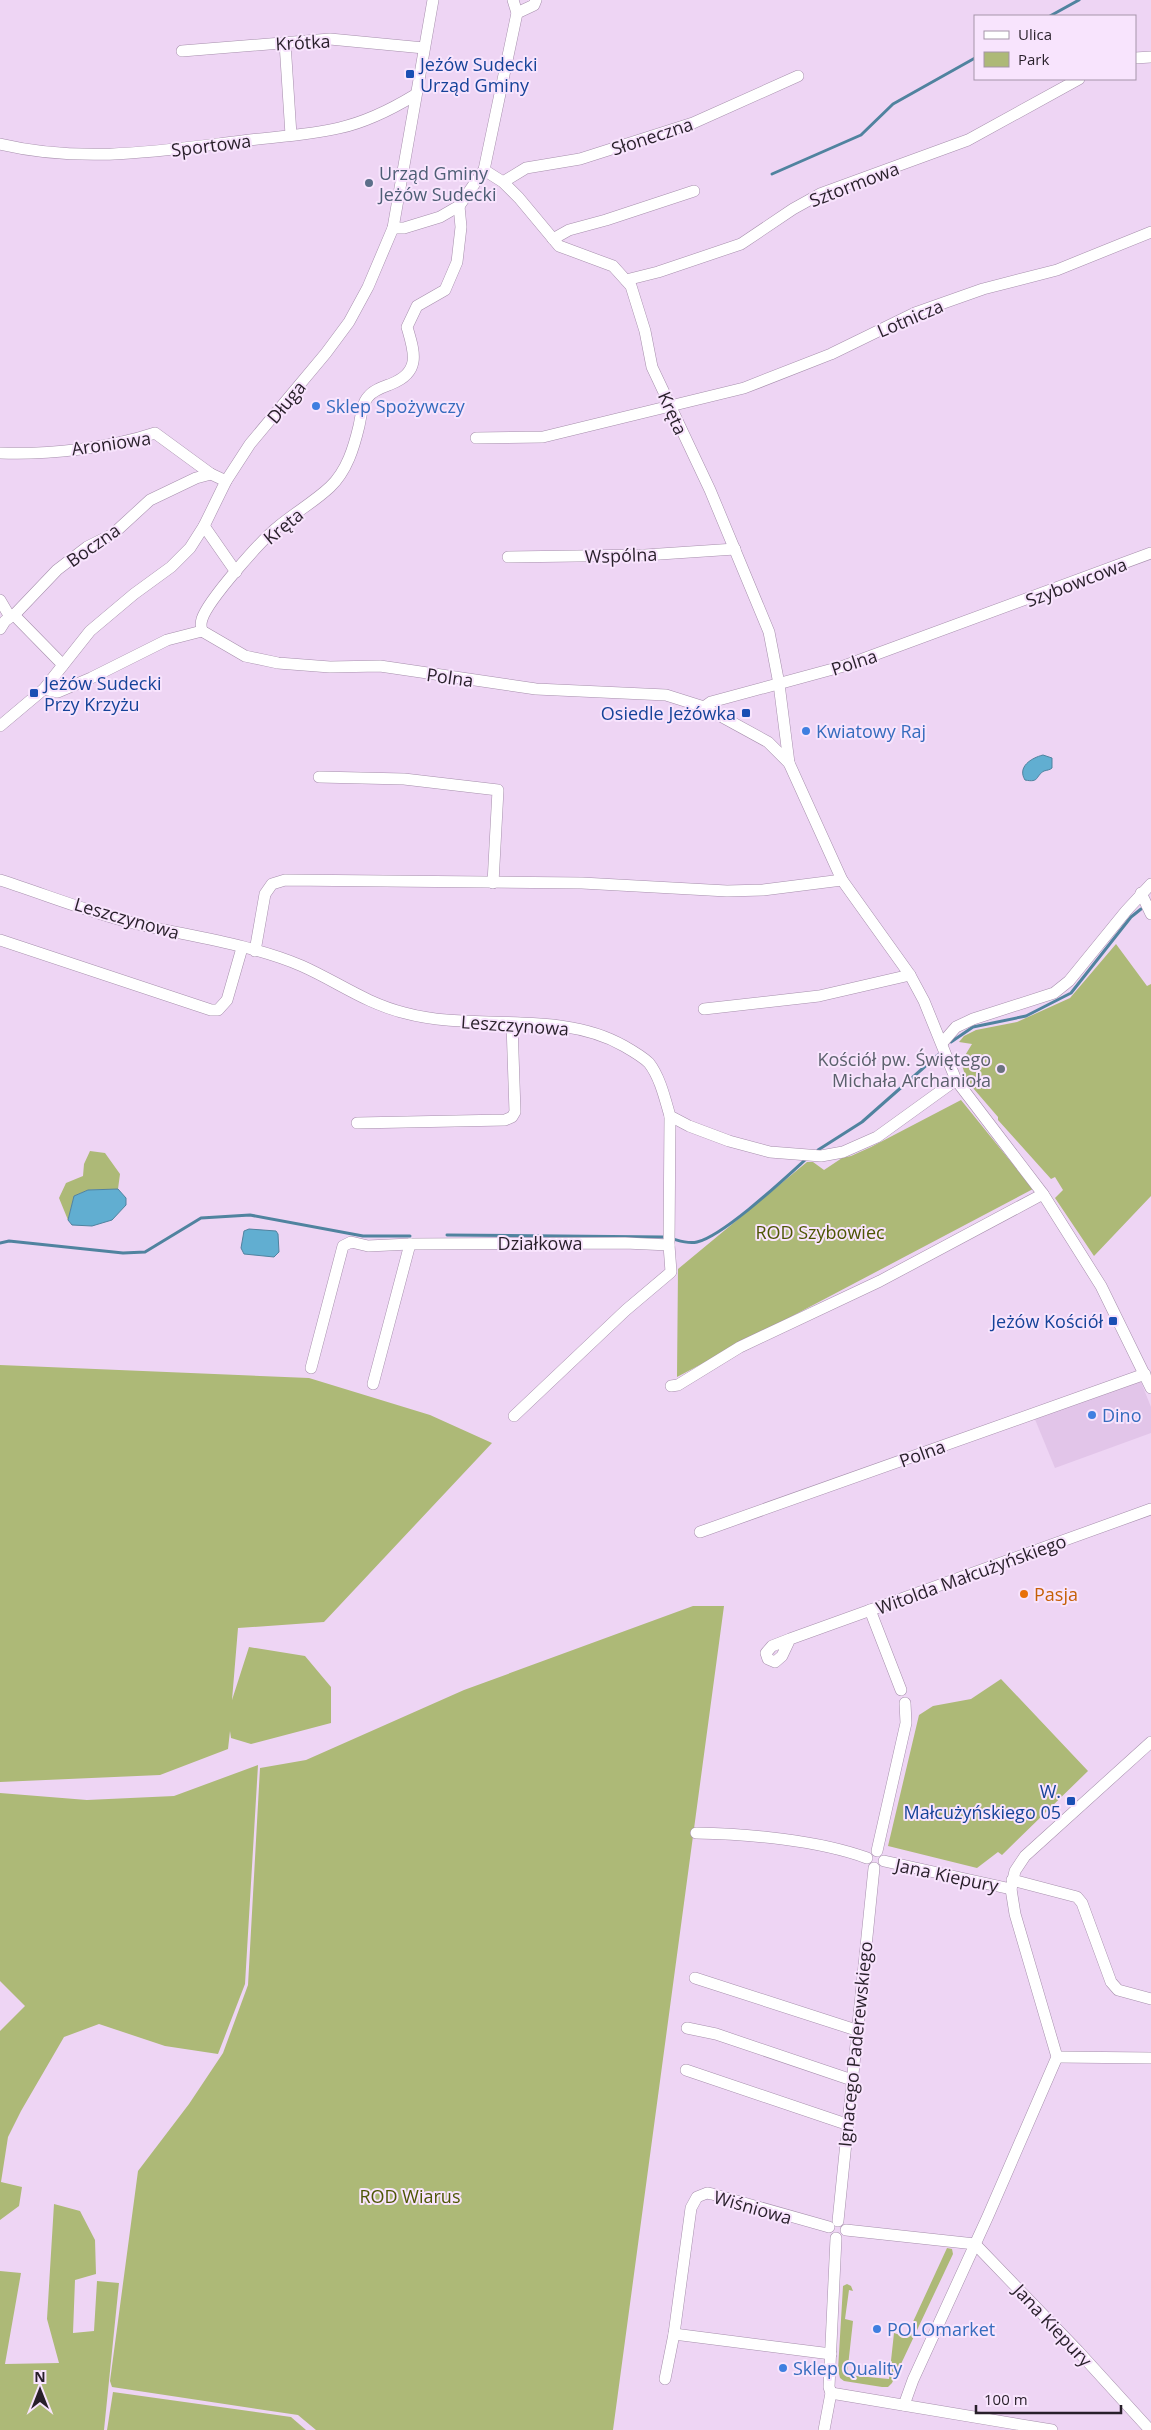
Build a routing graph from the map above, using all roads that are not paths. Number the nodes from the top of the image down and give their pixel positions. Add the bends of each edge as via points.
1 (433, 0) edge
2 (513, 0) edge
3 (536, 0) edge
4 (517, 13) junction
5 (285, 43) junction
6 (424, 48) junction
7 (182, 52) dead end
8 (1136, 58) edge
9 (1151, 58) edge
10 (798, 76) dead end
11 (1076, 80) edge
12 (415, 94) junction
13 (291, 135) junction
14 (0, 144) edge
15 (484, 170) junction
16 (503, 182) junction
17 (694, 191) dead end
18 (459, 206) junction
19 (393, 228) junction
20 (1151, 232) edge
21 (553, 239) junction
22 (626, 280) junction
23 (670, 408) junction
24 (476, 438) dead end
25 (0, 453) edge
26 (210, 474) junction
27 (226, 482) junction
28 (204, 526) junction
29 (735, 549) junction
30 (1151, 553) edge
31 (508, 557) dead end
32 (236, 572) junction
33 (0, 600) edge
34 (1002, 610) joint
35 (12, 616) junction
36 (0, 629) edge
37 (202, 631) junction
38 (63, 665) junction
39 (779, 684) junction
40 (44, 689) junction
41 (704, 707) junction
42 (0, 726) edge
43 (789, 763) junction
44 (319, 777) dead end
45 (0, 880) edge
46 (842, 880) junction
47 (493, 882) junction
48 (1151, 884) edge
49 (1141, 893) junction
50 (1151, 914) edge
51 (0, 940) edge
52 (242, 948) junction
53 (255, 951) junction
54 (910, 975) junction
55 (704, 1010) dead end
56 (512, 1024) junction
57 (943, 1042) junction
58 (956, 1080) junction
59 (670, 1116) junction
60 (357, 1123) dead end
61 (1043, 1194) junction
62 (670, 1238) junction
63 (410, 1244) junction
64 (311, 1368) dead end
65 (1144, 1374) junction
66 (373, 1384) dead end
67 (671, 1386) dead end
68 (1151, 1388) edge
69 (514, 1416) dead end
70 (1151, 1509) edge
71 (700, 1532) dead end
72 (870, 1610) junction
73 (790, 1639) dead end
74 (901, 1690) dead end
75 (905, 1703) dead end
76 (1151, 1742) edge
77 (696, 1833) dead end
78 (877, 1851) junction
79 (866, 1858) junction
80 (884, 1861) junction
81 (874, 1868) junction
82 (1012, 1884) junction
83 (695, 1978) dead end
84 (1151, 1999) edge
85 (687, 2028) dead end
86 (856, 2030) junction
87 (1057, 2057) junction
88 (1151, 2058) edge
89 (686, 2070) dead end
90 (852, 2080) junction
91 (846, 2124) junction
92 (834, 2224) junction
93 (846, 2230) junction
94 (836, 2238) junction
95 (975, 2244) junction
96 (674, 2334) junction
97 (831, 2354) junction
98 (665, 2379) dead end
99 (831, 2393) junction
100 (904, 2405) junction
101 (1135, 2414) junction
102 (824, 2430) edge
103 (1052, 2430) edge
104 (1136, 2430) edge
105 (1150, 2430) edge

1 - 6 street, Długa
2 - 4 street
3 - 4 street via 534,5
4 - 15 street
5 - 6 street, Krótka via 330,40
5 - 7 street, Krótka
5 - 13 street
6 - 12 street, Długa
8 - 9 street
10 - 16 street, Słoneczna via 693,123 580,159 526,168
11 - 22 street, Sztormowa via 968,140 820,194 741,244 676,267
12 - 13 street, Sportowa via 377,115 340,128
12 - 19 street, Długa
13 - 14 street, Sportowa via 102,156 44,153
15 - 16 street, Kręta
15 - 18 street
16 - 21 street, Kręta
17 - 21 street via 568,230
18 - 19 street via 440,217 404,228
18 - 32 street, Kręta via 462,227 457,262 445,290 417,306 407,327 415,352 412,367 398,381 377,389 367,397 354,446 333,485 279,526
19 - 27 street, Długa via 349,322 250,444
20 - 23 street, Lotnicza via 1057,270 983,289 915,313 831,354 744,388
21 - 22 street, Kręta via 559,246 613,266
22 - 23 street, Kręta via 631,286 645,331 652,368
23 - 24 street, Lotnicza via 543,437
23 - 29 street, Kręta
25 - 26 street, Aroniowa via 26,454 77,448 133,440 155,433
26 - 27 street
26 - 35 street, Boczna via 150,500 113,534 87,547 57,570
27 - 28 street, Długa
28 - 32 street
28 - 38 street, Długa via 190,548 171,567 90,631
29 - 31 street, Wspólna via 645,555
29 - 39 street, Kręta via 769,632
30 - 34 street, Szybowcowa
32 - 37 street, Kręta via 201,620
33 - 35 street
34 - 39 street, Polna via 844,666
35 - 36 street, Boczna
35 - 38 street
37 - 40 street via 167,640 58,692
37 - 41 street, Polna via 245,656 278,663 330,668 380,666 536,689 666,695
38 - 40 street, Długa
39 - 41 street, Polna via 711,702
39 - 43 street, Kręta
40 - 42 street, Długa
41 - 43 street, Polna via 768,742
43 - 46 street, Polna
44 - 47 street via 404,779 498,790
45 - 52 street, Leszczynowa via 131,922
46 - 47 street via 727,891
46 - 54 street, Polna
47 - 53 street via 285,880 272,884 264,894
48 - 49 street
49 - 50 street
49 - 57 street via 1069,981 1054,993 973,1019 956,1027
51 - 52 street via 211,1010 218,1010 227,1000
52 - 53 street, Leszczynowa
53 - 56 street, Leszczynowa via 302,966 373,1003 404,1013 436,1021
54 - 55 street via 819,996
54 - 57 street, Polna
56 - 59 street, Leszczynowa via 565,1026 596,1034 623,1046 649,1063
56 - 60 street via 515,1112 512,1117 505,1120
57 - 58 street, Polna
58 - 59 street via 877,1137 843,1152 821,1156 770,1152 729,1141
58 - 61 street, Polna
59 - 62 street
61 - 65 street, Polna via 1101,1286
61 - 67 street via 880,1281 740,1347 678,1385
62 - 63 street, Działkowa via 625,1243
62 - 69 street via 672,1272 626,1310
63 - 64 street, Działkowa via 368,1246 351,1242 343,1246
63 - 66 street
65 - 68 street, Polna
65 - 71 street, Polna
70 - 72 street, Witolda Małcużyńskiego
72 - 73 street, Witolda Małcużyńskiego
72 - 74 street
75 - 78 street via 906,1723
76 - 82 street, Jana Kiepury via 1025,1856
77 - 79 street via 782,1840 848,1851
78 - 79 street
78 - 80 street
79 - 81 street
80 - 81 street
80 - 82 street, Jana Kiepury
81 - 86 street, Ignacego Paderewskiego
82 - 84 street via 1078,1897 1111,1982 1118,1990
82 - 87 street, Jana Kiepury via 1015,1914
83 - 86 street
85 - 90 street via 716,2034
86 - 90 street, Ignacego Paderewskiego
87 - 88 street
87 - 95 street
89 - 91 street
90 - 91 street, Ignacego Paderewskiego
91 - 92 street, Ignacego Paderewskiego
92 - 93 street via 845,2224
92 - 94 street via 831,2235
92 - 96 street, Wiśniowa via 712,2194 697,2197 691,2208
93 - 94 street via 843,2236
93 - 95 street
94 - 97 street
95 - 100 street
95 - 101 street, Jana Kiepury
96 - 97 street
96 - 98 street, Wiśniowa
97 - 99 street
99 - 100 street
99 - 102 street
100 - 103 street
101 - 104 street
101 - 105 street, Jana Kiepury

